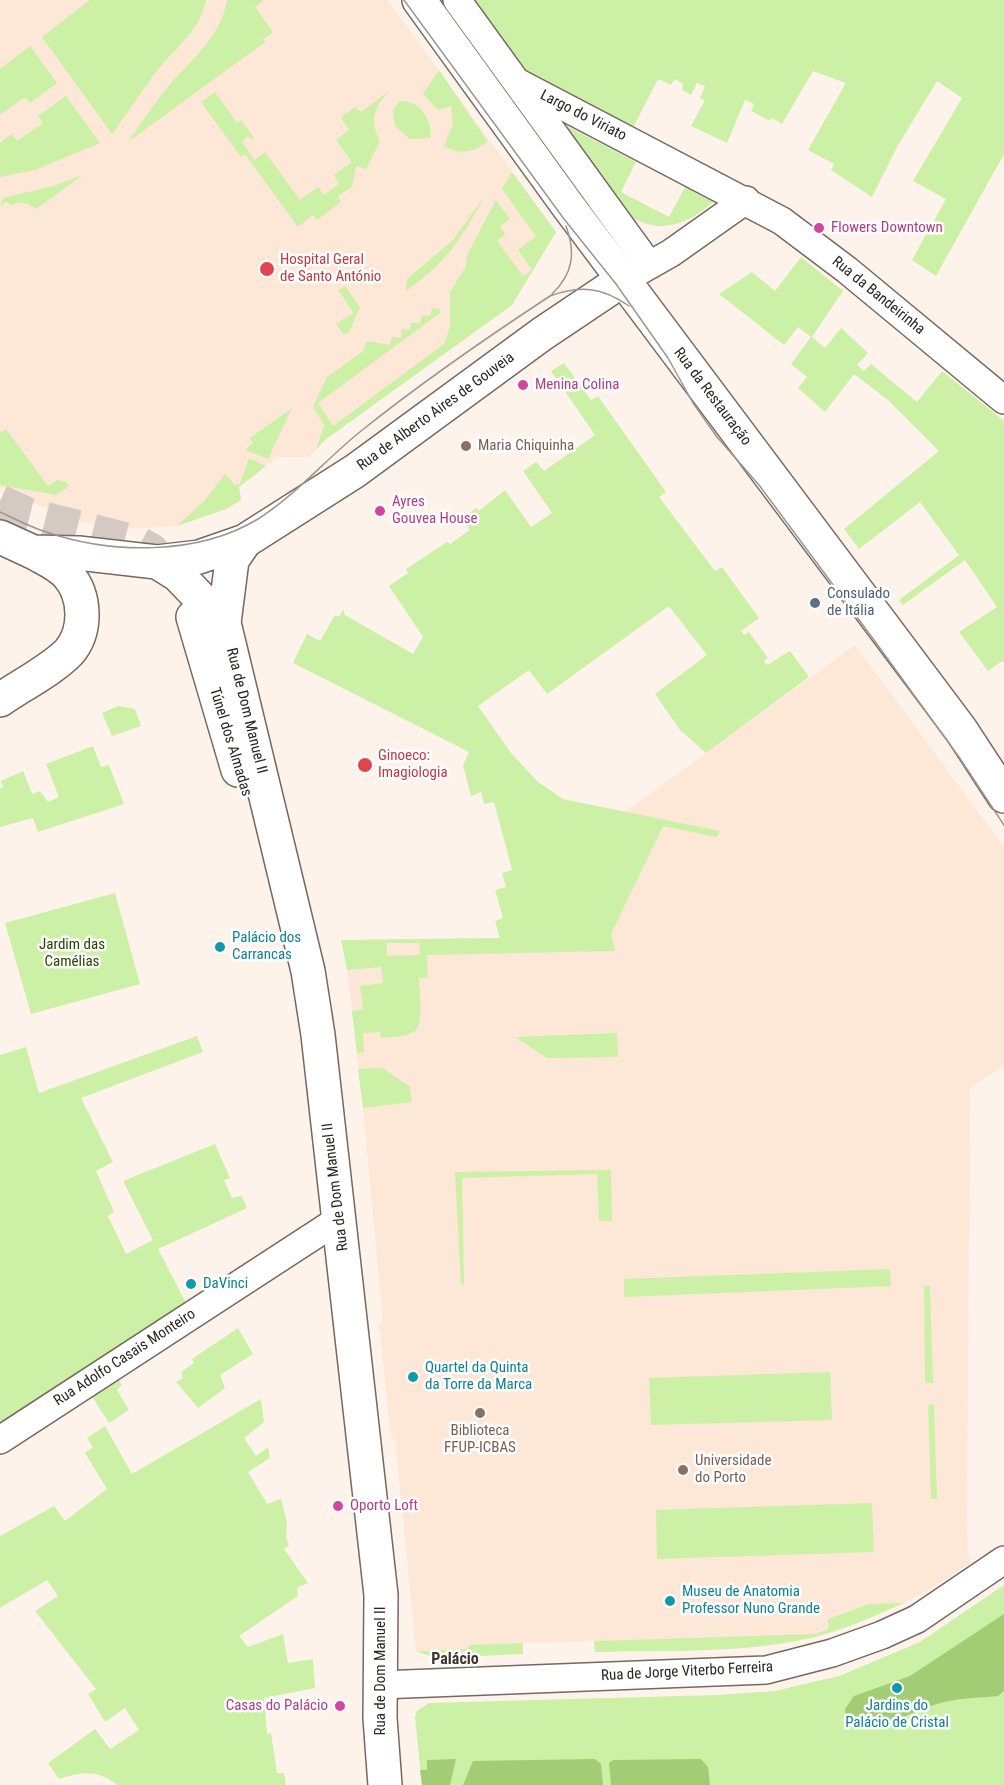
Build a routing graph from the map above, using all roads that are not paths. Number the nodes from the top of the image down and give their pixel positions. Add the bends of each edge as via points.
1 (419, 0) edge
2 (457, 0) edge
3 (517, 82) junction
4 (746, 200) junction
5 (637, 272) junction
6 (1004, 400) edge
7 (0, 537) edge
8 (245, 541) junction
9 (0, 549) edge
10 (33, 552) junction
11 (157, 562) junction
12 (208, 620) junction
13 (0, 700) edge
14 (1004, 796) edge
15 (340, 1218) junction
16 (0, 1440) edge
17 (1004, 1560) edge
18 (380, 1685) junction
19 (381, 1777) edge

1 - 5 main road, Rua da Restauração
2 - 3 street
3 - 4 street, Largo do Viriato
3 - 5 street, Largo do Viriato
4 - 5 street
4 - 6 street, Rua da Bandeirinha via 782,221 847,270
5 - 8 main road, Rua de Alberto Aires de Gouveia via 542,334 355,471
5 - 14 main road, Rua da Restauração
7 - 10 main road
8 - 11 main road, Rua de Alberto Aires de Gouveia via 199,557
8 - 12 main road, Rua de Dom Manuel II via 232,560
9 - 10 street
10 - 11 main road
10 - 13 main road via 53,562 77,590 81,604 80,635 66,655
11 - 12 main road via 178,575
12 - 15 main road, Rua de Dom Manuel II via 282,861 308,971
15 - 16 street, Rua Adolfo Casais Monteiro
15 - 18 main road, Rua de Dom Manuel II via 381,1594
17 - 18 street, Rua de Jorge Viterbo Ferreira via 916,1619 882,1635 766,1670
18 - 19 main road, Rua de Dom Manuel II

